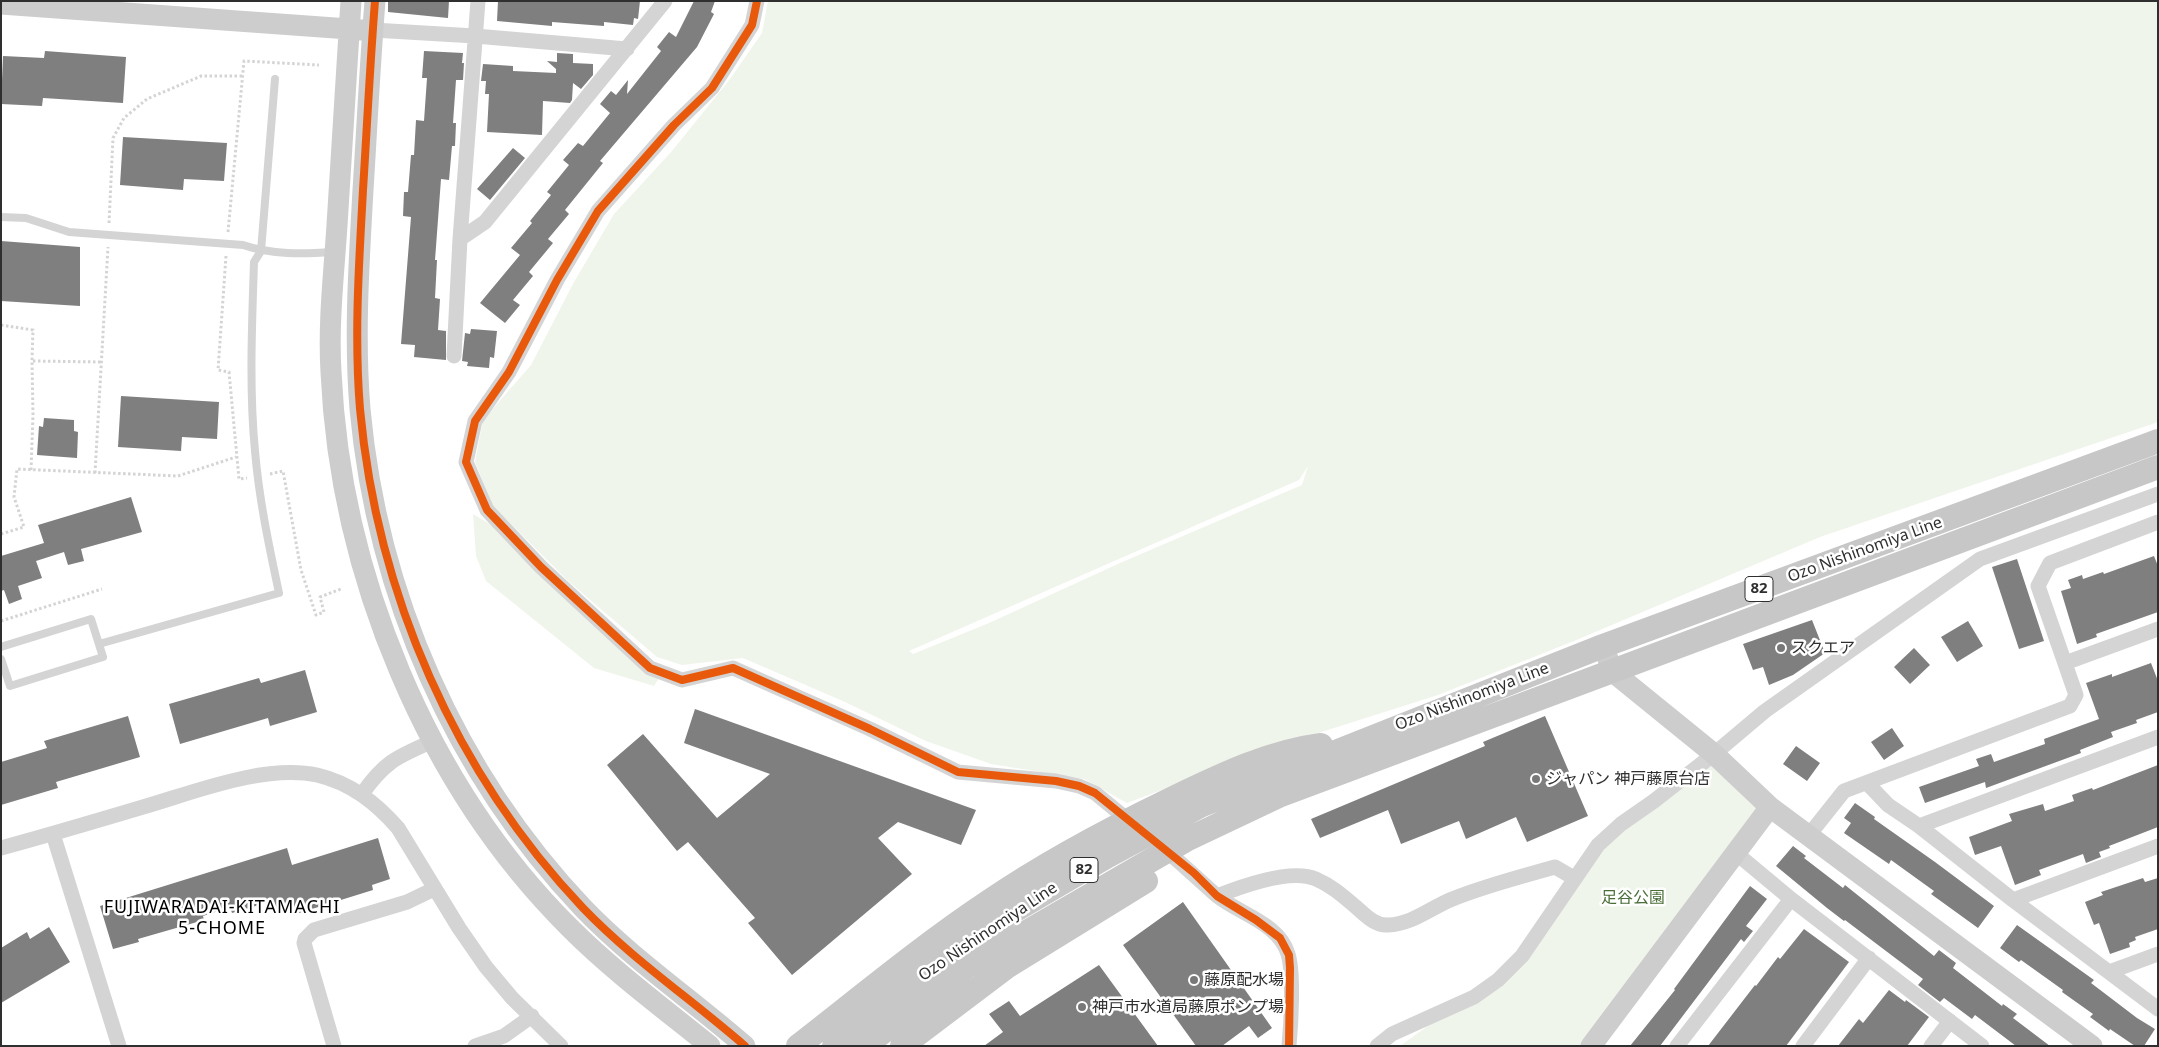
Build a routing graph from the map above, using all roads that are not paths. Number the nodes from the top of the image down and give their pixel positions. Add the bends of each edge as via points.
1 (351, 1) edge
2 (375, 1) edge
3 (478, 1) edge
4 (665, 1) edge
5 (757, 1) edge
6 (1, 4) edge
7 (349, 30) junction
8 (373, 30) junction
9 (475, 36) junction
10 (627, 49) junction
11 (275, 79) dead end
12 (1, 217) edge
13 (460, 239) junction
14 (261, 251) junction
15 (335, 252) junction
16 (454, 356) dead end
17 (2158, 441) edge
18 (2158, 467) edge
19 (2158, 494) edge
20 (2158, 522) edge
21 (2158, 629) edge
22 (99, 644) junction
23 (1603, 646) junction
24 (1, 647) edge
25 (1, 659) edge
26 (2065, 663) junction
27 (3, 670) edge
28 (1613, 672) junction
29 (2158, 737) edge
30 (1362, 740) junction
31 (433, 741) junction
32 (1714, 754) junction
33 (1378, 757) junction
34 (1868, 783) junction
35 (362, 794) junction
36 (1770, 807) junction
37 (1919, 826) junction
38 (53, 834) junction
39 (1809, 835) junction
40 (2158, 846) edge
41 (1, 848) edge
42 (1737, 854) junction
43 (1574, 878) junction
44 (434, 889) junction
45 (1217, 896) junction
46 (1792, 899) junction
47 (2013, 900) junction
48 (2158, 954) edge
49 (1869, 958) junction
50 (2109, 972) junction
51 (2158, 1009) edge
52 (532, 1016) junction
53 (1950, 1021) junction
54 (119, 1046) edge
55 (334, 1046) edge
56 (475, 1046) edge
57 (561, 1046) edge
58 (710, 1046) edge
59 (745, 1046) edge
60 (798, 1046) edge
61 (834, 1046) edge
62 (865, 1046) edge
63 (902, 1046) edge
64 (1289, 1046) edge
65 (1377, 1046) edge
66 (1591, 1046) edge
67 (1677, 1046) edge
68 (1803, 1046) edge
69 (1931, 1046) edge
70 (1982, 1046) edge
71 (2092, 1046) edge

1 - 7 street
2 - 8 street
3 - 9 street
4 - 10 street
5 - 45 street via 752,25 712,88 674,125 598,211 557,280 509,372 475,421 466,462 487,510 541,566 650,668 682,680 733,668 958,772 1079,786 1095,793 1194,873
6 - 7 street
7 - 8 street
7 - 15 street
8 - 9 street
8 - 59 street via 356,322 360,409 373,498 390,570 413,639 475,766 538,856 584,908 635,957
9 - 10 street
9 - 13 street
10 - 13 street via 484,222
11 - 14 lane
12 - 14 lane via 26,218 69,232 244,245
13 - 16 street
14 - 15 lane
14 - 22 lane via 254,262 251,379 254,450 279,594
15 - 31 street via 331,372 337,443 346,497 363,571 378,617
17 - 23 main road, Ozo Nishinomiya Line / 82
18 - 28 main road, Ozo Nishinomiya Line / 82
19 - 32 street via 1980,559 1765,710
20 - 26 street via 2050,563 2038,586
21 - 26 street
22 - 24 lane via 91,620
22 - 27 lane via 103,658 10,686
23 - 28 street
23 - 30 main road, Ozo Nishinomiya Line / 82
25 - 27 lane
26 - 34 street via 2076,695 2070,706
28 - 32 street
28 - 33 main road, Ozo Nishinomiya Line / 82
29 - 37 street
30 - 60 main road via 1302,748 1261,760 1214,778 1072,850 972,912
30 - 61 main road, Ozo Nishinomiya Line / 82 via 1202,805 1108,856 1009,914 936,964
31 - 35 street via 386,764
31 - 58 street via 487,828 570,928
32 - 36 street
32 - 43 street via 1598,844
33 - 62 main road, Ozo Nishinomiya Line / 82 via 1281,795 1186,840 968,966
33 - 63 main road via 1221,837 1111,902 1008,966
34 - 37 street via 1888,805
34 - 39 street via 1844,791
35 - 38 street via 318,776 297,773 251,776
35 - 44 street via 398,828
36 - 39 street
36 - 42 street
37 - 47 street
38 - 41 street
38 - 54 street
39 - 71 street
40 - 47 street
42 - 46 street
42 - 66 street
43 - 45 street via 1555,867 1486,886 1448,901 1406,924 1385,925 1369,919 1335,889 1314,878 1285,876 1244,884
43 - 65 street via 1522,956 1498,980 1474,997 1392,1034
44 - 52 street via 486,967
44 - 55 street via 407,902 314,930 305,939
45 - 64 street via 1272,930 1285,946 1290,968
46 - 49 street
46 - 67 street
47 - 50 street
48 - 50 street
49 - 53 street
49 - 68 street
50 - 51 street
52 - 56 street via 504,1036
52 - 57 street
53 - 69 street
53 - 70 street

